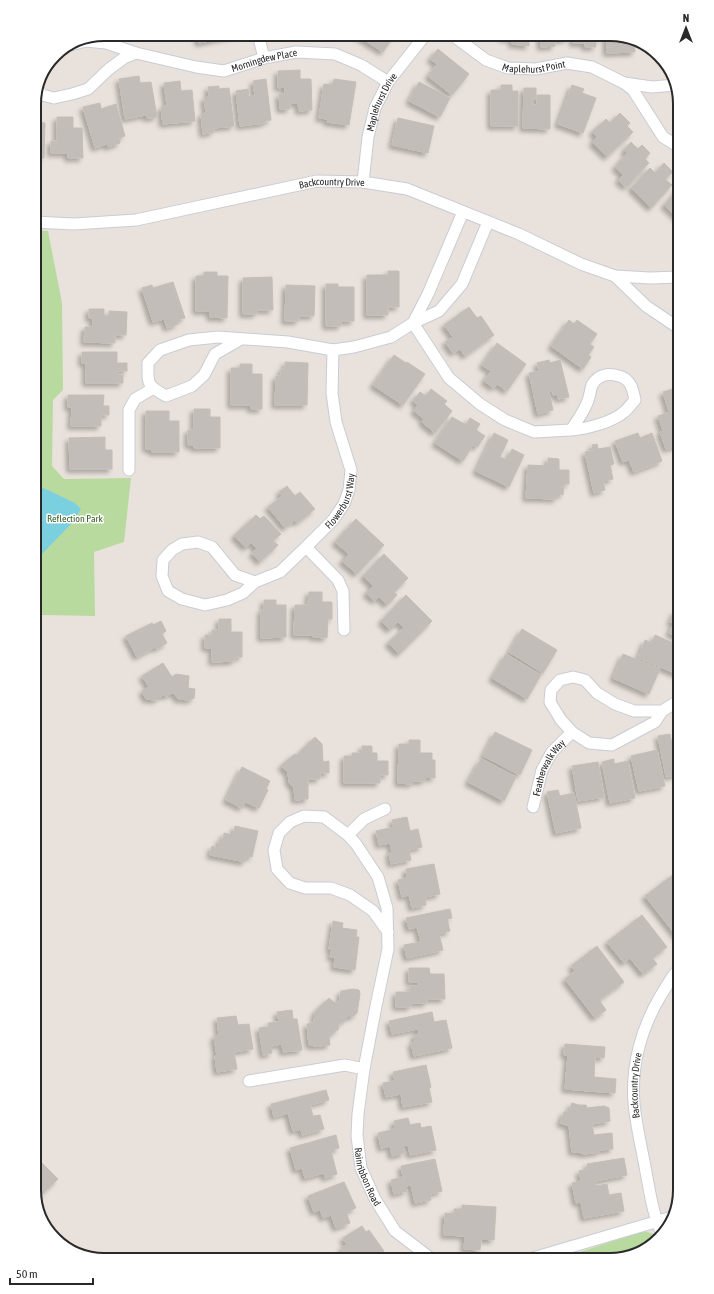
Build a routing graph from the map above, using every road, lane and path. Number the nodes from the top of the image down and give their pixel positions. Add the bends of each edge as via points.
1 (260, 41) edge
2 (420, 41) edge
3 (460, 41) edge
4 (94, 42) edge
5 (136, 53) junction
6 (264, 58) junction
7 (388, 82) junction
8 (624, 83) junction
9 (670, 86) edge
10 (42, 95) edge
11 (673, 143) edge
12 (363, 182) junction
13 (463, 212) junction
14 (41, 222) edge
15 (488, 222) junction
16 (615, 276) junction
17 (673, 277) edge
18 (413, 323) junction
19 (673, 324) edge
20 (241, 339) junction
21 (333, 350) junction
22 (152, 388) junction
23 (571, 430) junction
24 (129, 470) dead end
25 (306, 547) junction
26 (255, 582) junction
27 (344, 630) dead end
28 (673, 704) edge
29 (662, 711) junction
30 (572, 732) junction
31 (533, 807) dead end
32 (385, 810) dead end
33 (348, 836) junction
34 (388, 932) junction
35 (673, 976) edge
36 (364, 1069) junction
37 (249, 1080) dead end
38 (665, 1219) edge
39 (656, 1221) junction
40 (659, 1228) edge
41 (424, 1253) edge
42 (549, 1253) edge

1 - 6 street
2 - 7 street, Maplehurst Drive
3 - 8 street, Maplehurst Point via 486,60 508,68 536,69 567,63 592,68
4 - 5 street, Morningdew Place
5 - 6 street, Morningdew Place via 224,71
5 - 10 street via 124,58 88,88 54,98
6 - 7 street, Morningdew Place via 296,52 335,54 361,65
7 - 12 street, Maplehurst Drive via 374,108
8 - 9 street, Maplehurst Point via 652,87
8 - 11 street, Maplehurst Point via 633,90 663,137
12 - 13 street, Backcountry Drive via 407,189
12 - 14 street, Backcountry Drive via 317,181 136,220 74,224
13 - 15 street, Backcountry Drive
13 - 18 street
15 - 16 street, Backcountry Drive via 581,264
15 - 18 street via 462,284 439,311
16 - 17 street, Backcountry Drive
16 - 19 street, Backcountry Drive via 646,306
18 - 21 street via 391,337
18 - 23 street via 449,378 480,404 505,420 534,432
20 - 21 street via 288,342
20 - 22 street via 215,354 204,375 192,386 166,396
20 - 22 street via 218,337 189,340 160,350 148,363 148,380
21 - 25 street, Flowerburst Way via 332,393 336,422 351,470 349,490 344,504 333,520
22 - 24 street via 134,399 129,410
23 - 23 street via 601,424 623,413 635,400 632,387 624,377 612,374 600,376 592,385 588,401
25 - 26 street, Flowerburst Way via 280,572
25 - 27 street via 338,580 343,591
26 - 26 street, Flowerburst Way via 235,575 212,547 198,542 182,544 163,560 162,576 168,591 182,599 205,605 243,593
28 - 29 street, Featherwalk Way
29 - 30 street, Featherwalk Way via 655,722 612,745 589,744
29 - 30 street, Featherwalk Way via 634,710 615,704 597,693 585,680 573,677 560,680 551,690 550,702
30 - 31 street, Featherwalk Way via 552,752 542,770
32 - 33 street via 364,819
33 - 34 street, Rainribbon Road via 378,878 387,908
33 - 34 street, Rainribbon Road via 324,817 304,816 290,822 279,833 274,850 277,869 290,883 305,888 330,888 350,894 373,911
34 - 36 street, Rainribbon Road via 388,949
35 - 39 street, Backcountry Drive via 653,1008 641,1040 635,1067 634,1102
36 - 37 street via 345,1065
36 - 41 street, Rainribbon Road via 357,1136 361,1168 375,1199 395,1231
38 - 39 street
39 - 40 street, Backcountry Drive
39 - 42 street

